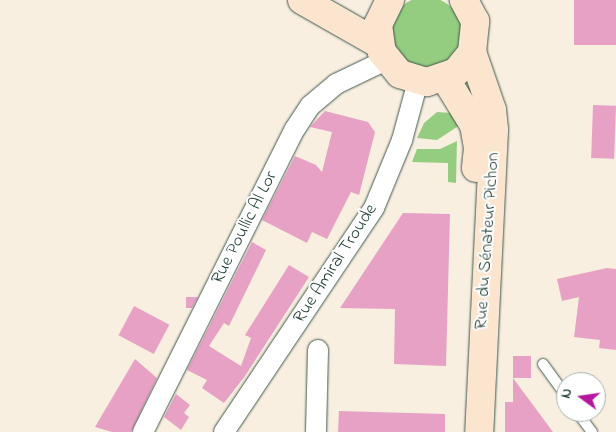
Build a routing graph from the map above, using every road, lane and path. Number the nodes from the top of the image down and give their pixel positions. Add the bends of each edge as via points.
1 (302, 0) edge
2 (390, 0) edge
3 (464, 0) edge
4 (383, 52) junction
5 (472, 52) junction
6 (445, 78) junction
7 (418, 81) junction
8 (318, 350) dead end
9 (543, 364) dead end
10 (556, 382) edge
11 (143, 432) edge
12 (224, 432) edge
13 (316, 432) edge
14 (463, 432) edge
15 (479, 432) edge

1 - 4 main road
2 - 4 main road via 381,16
3 - 5 main road via 475,21
4 - 7 main road via 400,74
4 - 11 street, Rue Poullic Al Lor via 310,106
5 - 6 main road via 465,63
5 - 15 main road, Rue du Sénateur Pichon via 492,110 494,130
6 - 7 main road
6 - 14 main road, Rue du Sénateur Pichon via 474,125 478,148 467,290
7 - 12 street, Rue Amiral Troude via 402,140 374,208
8 - 13 street
9 - 10 lane

